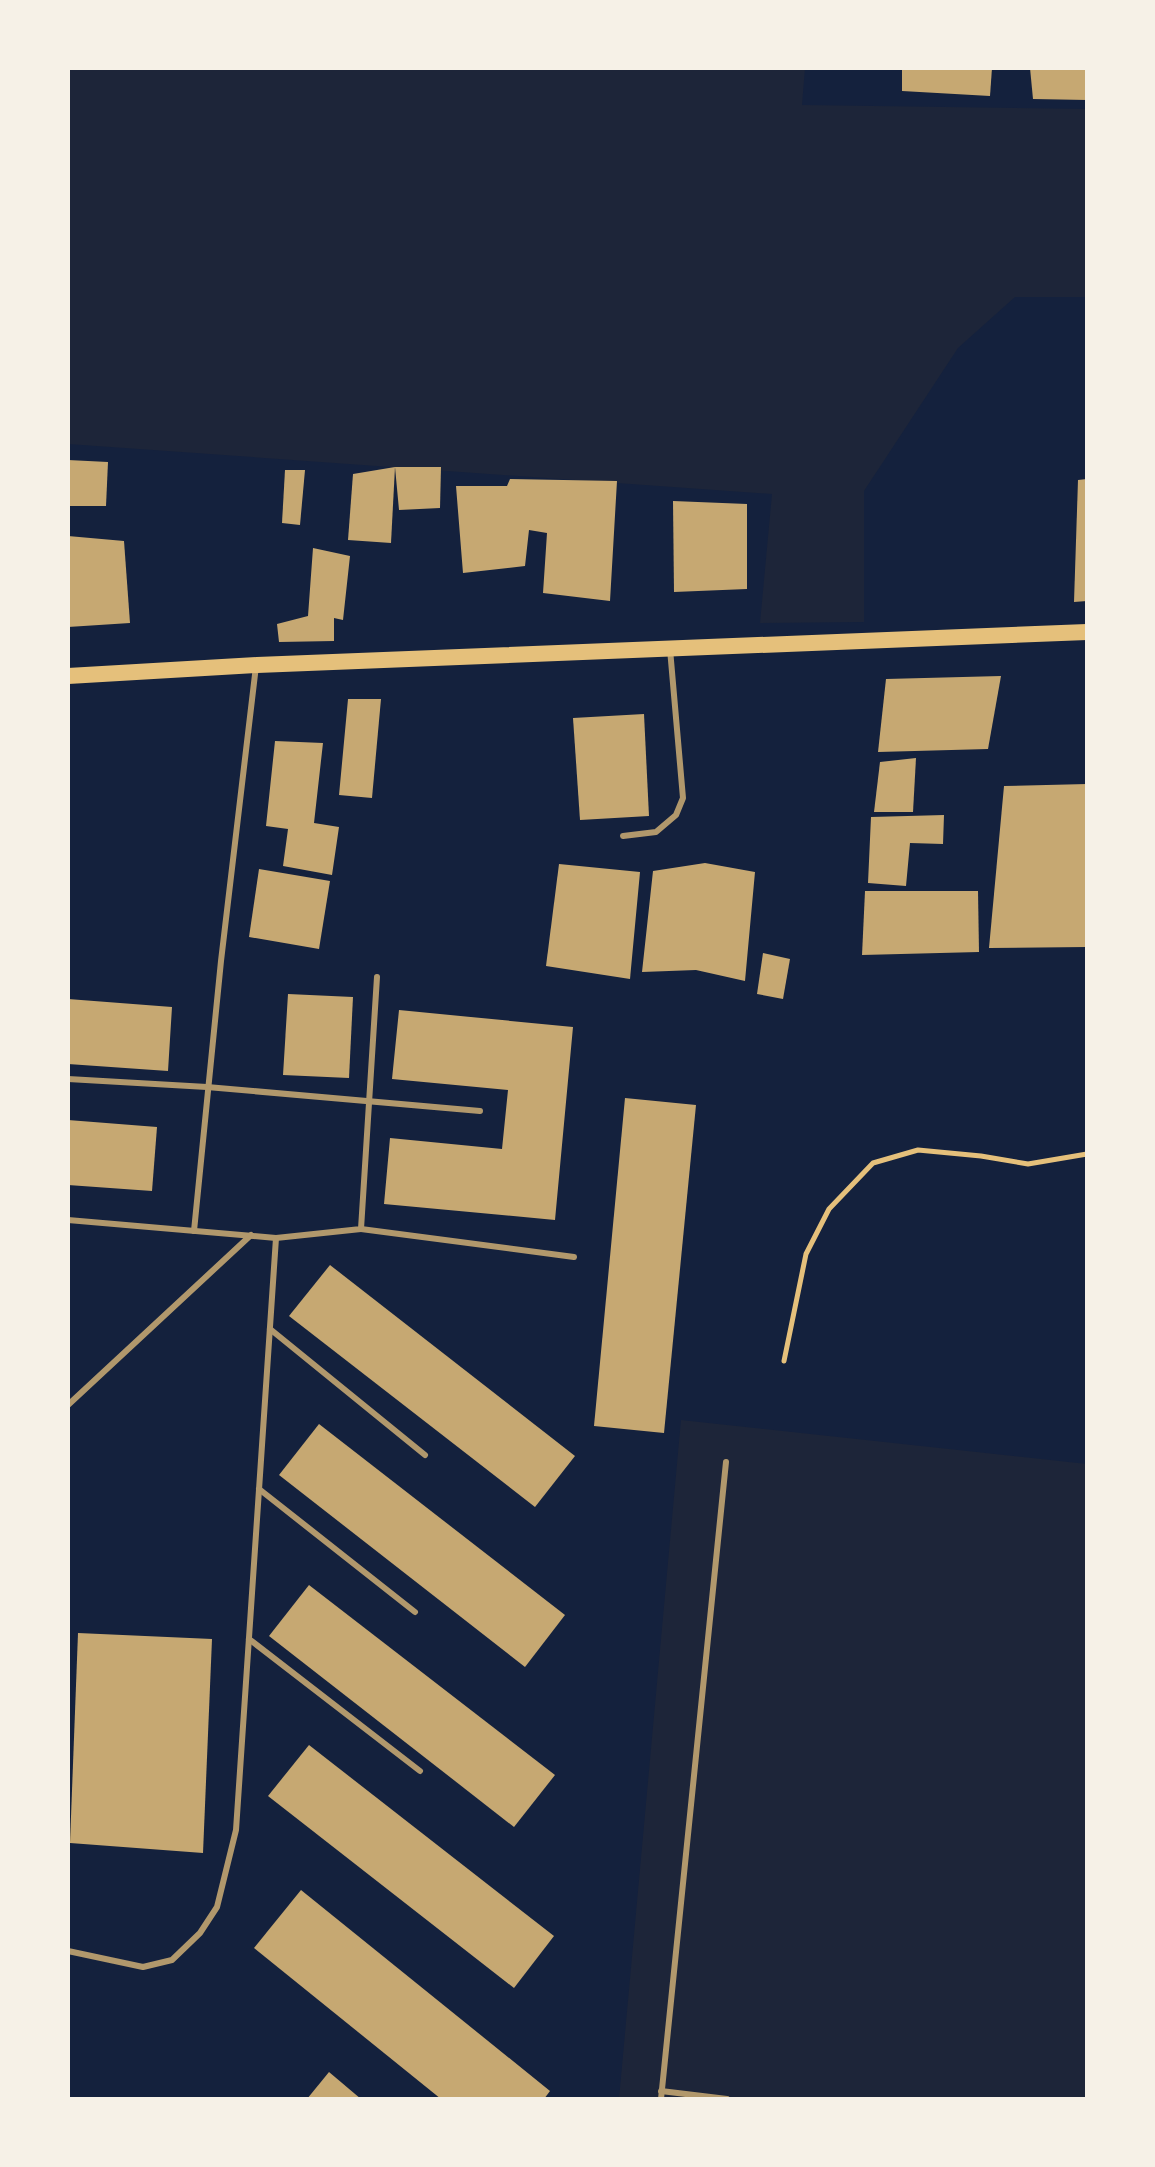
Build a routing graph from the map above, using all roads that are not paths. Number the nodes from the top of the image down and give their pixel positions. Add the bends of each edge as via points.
1 (1087, 632) edge
2 (670, 649) junction
3 (257, 665) junction
4 (68, 676) edge
5 (623, 836) dead end
6 (377, 977) dead end
7 (68, 1079) edge
8 (207, 1087) junction
9 (369, 1101) junction
10 (480, 1111) dead end
11 (68, 1220) edge
12 (361, 1229) junction
13 (194, 1231) junction
14 (251, 1235) junction
15 (276, 1238) junction
16 (574, 1257) dead end
17 (269, 1328) junction
18 (68, 1405) edge
19 (425, 1455) dead end
20 (726, 1462) dead end
21 (259, 1489) junction
22 (415, 1612) dead end
23 (249, 1639) junction
24 (420, 1771) dead end
25 (68, 1951) edge
26 (661, 2095) edge
27 (727, 2099) edge

1 - 2 main road
2 - 3 main road
2 - 5 lane via 683,798 676,815 656,832
3 - 4 main road
3 - 8 lane
6 - 9 lane
7 - 8 lane
8 - 9 lane
8 - 13 lane
9 - 10 lane
9 - 12 lane
11 - 13 lane
12 - 15 lane
12 - 16 lane
13 - 14 lane
14 - 15 lane
14 - 18 lane
15 - 17 lane
17 - 19 lane
17 - 21 lane
20 - 26 lane
21 - 22 lane
21 - 23 lane
23 - 24 lane
23 - 25 lane via 236,1830 217,1907 172,1960 143,1967
26 - 27 lane

